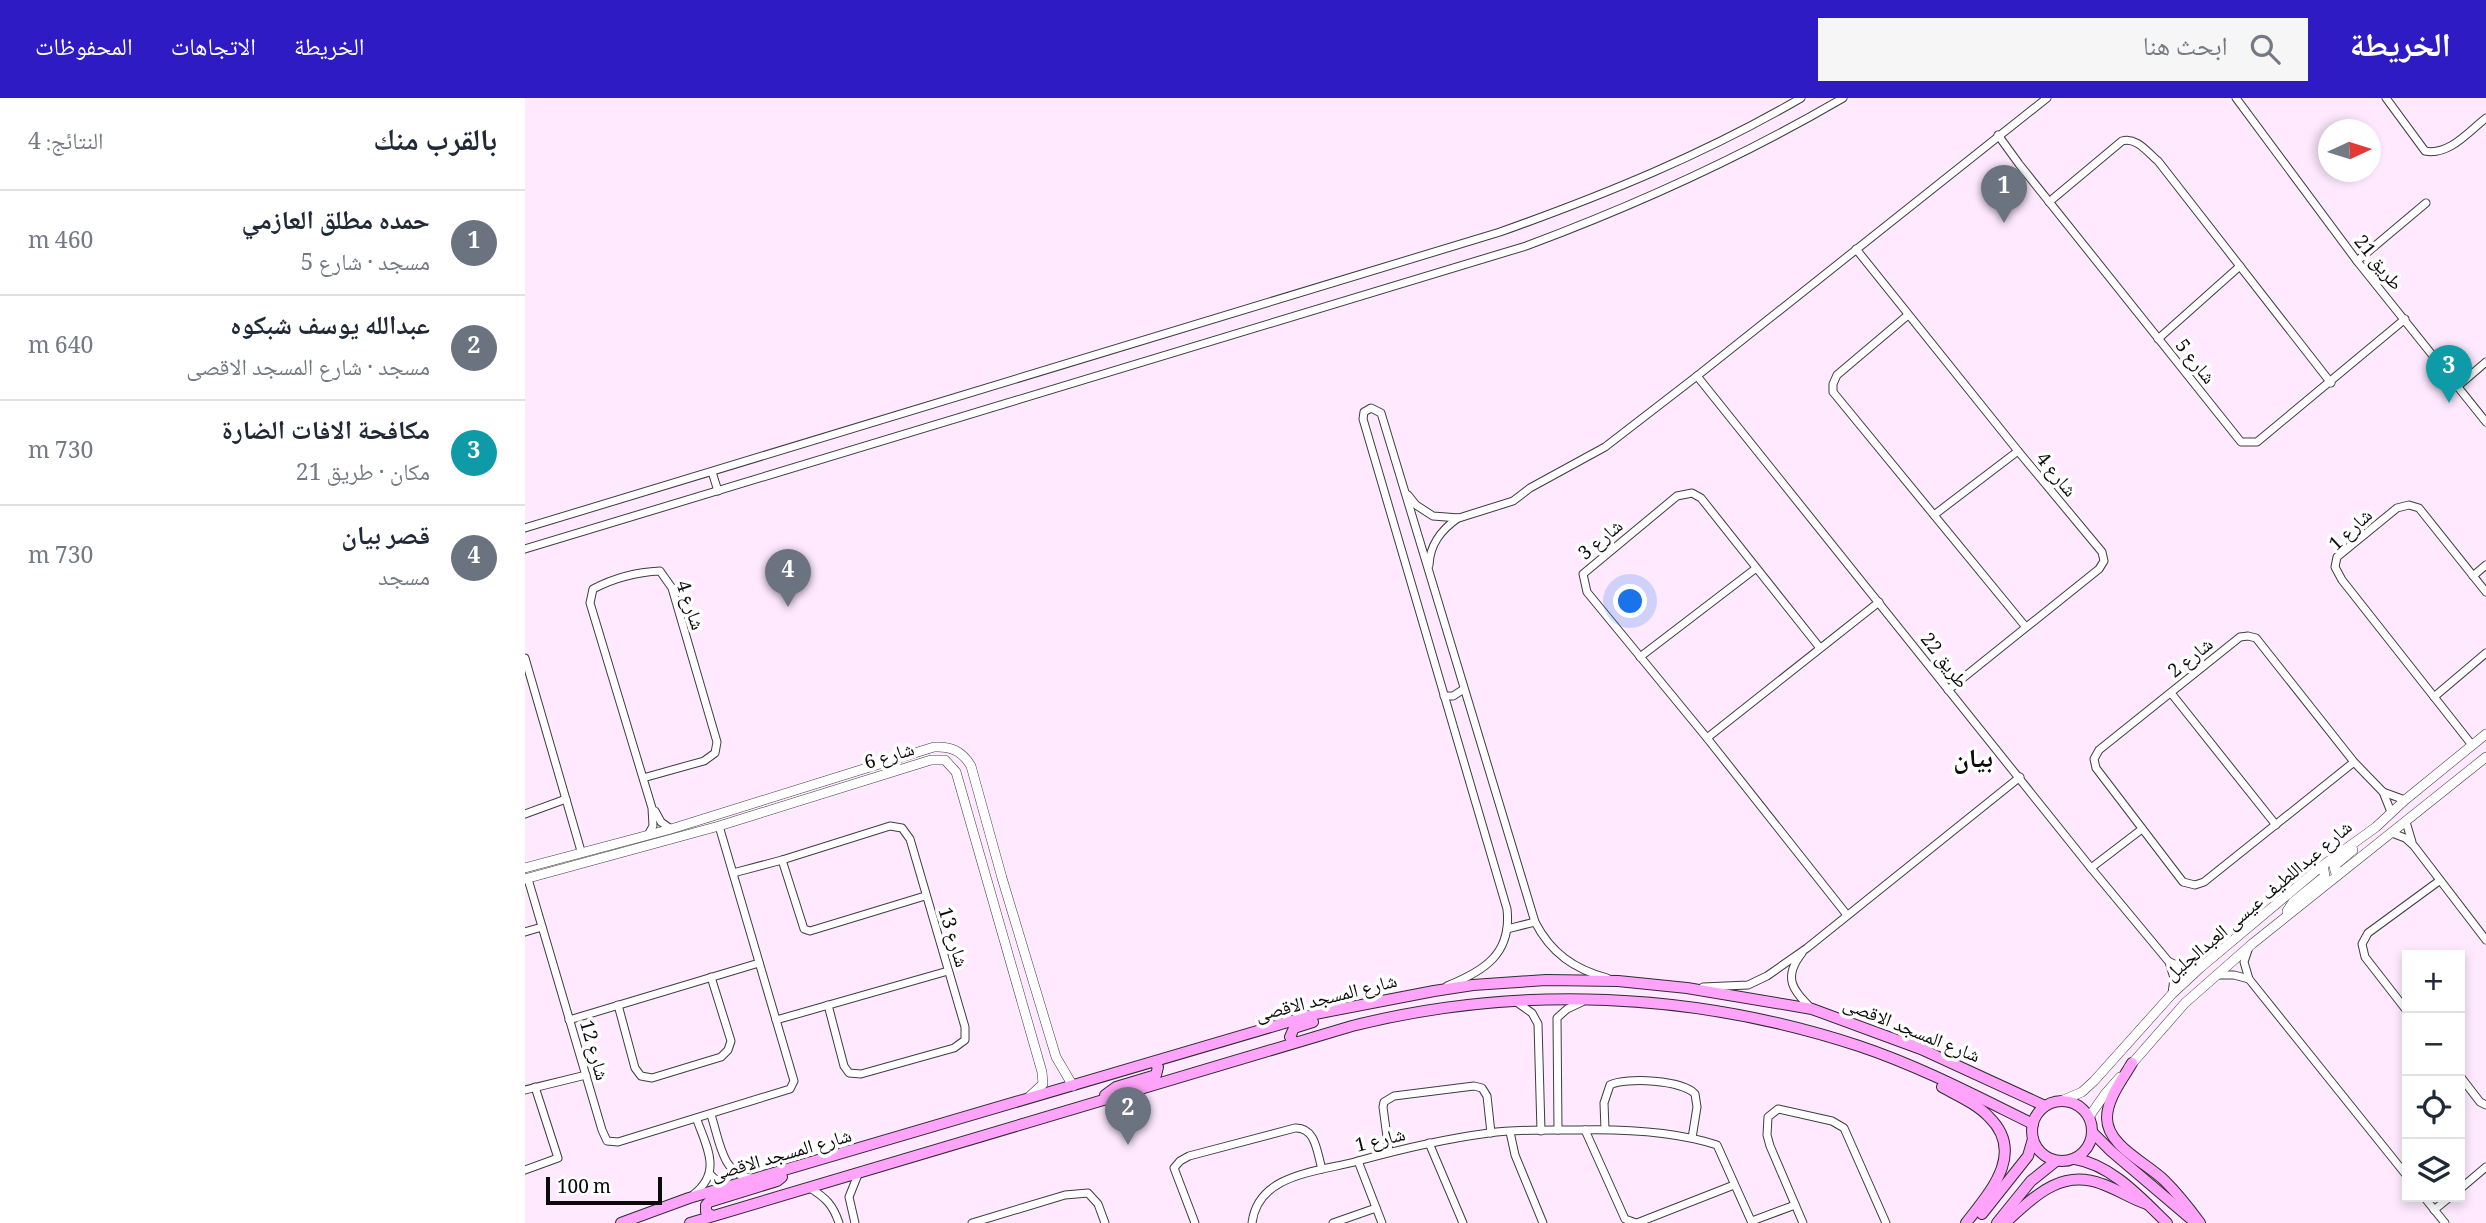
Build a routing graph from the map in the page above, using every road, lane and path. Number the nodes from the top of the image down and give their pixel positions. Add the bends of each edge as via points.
1 (1801, 98) edge
2 (1843, 98) edge
3 (2047, 98) edge
4 (2238, 98) edge
5 (2386, 98) edge
6 (2486, 118) edge
7 (1999, 135) junction
8 (2049, 202) junction
9 (2426, 203) dead end
10 (1856, 249) junction
11 (2357, 261) junction
12 (2240, 266) junction
13 (1908, 315) junction
14 (2405, 319) junction
15 (2158, 339) junction
16 (2486, 362) edge
17 (1697, 376) junction
18 (2331, 383) junction
19 (2458, 386) junction
20 (2486, 422) edge
21 (2018, 452) junction
22 (712, 472) junction
23 (1403, 487) junction
24 (718, 491) junction
25 (1934, 516) junction
26 (1459, 518) junction
27 (525, 528) edge
28 (525, 549) edge
29 (2486, 565) edge
30 (1755, 569) junction
31 (1429, 575) junction
32 (2473, 576) junction
33 (2486, 592) edge
34 (1879, 601) junction
35 (2025, 626) junction
36 (1820, 648) junction
37 (2486, 653) edge
38 (1640, 657) junction
39 (525, 659) edge
40 (1464, 689) junction
41 (1948, 690) junction
42 (2171, 693) junction
43 (1444, 696) junction
44 (2434, 696) junction
45 (2486, 734) edge
46 (1707, 738) junction
47 (2472, 745) junction
48 (2486, 757) edge
49 (898, 759) junction
50 (2354, 762) junction
51 (901, 770) junction
52 (2020, 777) junction
53 (643, 778) junction
54 (2383, 792) junction
55 (566, 799) junction
56 (2405, 800) junction
57 (652, 808) junction
58 (2391, 812) junction
59 (525, 814) edge
60 (2406, 822) junction
61 (2276, 825) junction
62 (719, 826) junction
63 (2376, 827) junction
64 (671, 829) junction
65 (2142, 829) junction
66 (2392, 832) junction
67 (647, 835) junction
68 (2414, 846) junction
69 (581, 851) junction
70 (782, 860) junction
71 (525, 868) edge
72 (2091, 868) junction
73 (2318, 869) junction
74 (2341, 872) junction
75 (733, 873) junction
76 (526, 879) edge
77 (2439, 881) junction
78 (926, 896) junction
79 (1847, 915) junction
80 (2286, 916) junction
81 (1535, 922) junction
82 (542, 927) junction
83 (1507, 929) junction
84 (525, 932) edge
85 (2486, 940) edge
86 (2252, 944) junction
87 (1807, 948) junction
88 (2169, 962) junction
89 (759, 963) junction
90 (2200, 968) junction
91 (948, 971) junction
92 (2217, 975) junction
93 (711, 977) junction
94 (2249, 979) junction
95 (1618, 981) junction
96 (1687, 988) junction
97 (1434, 991) junction
98 (2172, 994) junction
99 (1590, 999) junction
100 (1514, 1001) junction
101 (618, 1005) junction
102 (828, 1005) junction
103 (2402, 1005) edge
104 (1812, 1009) junction
105 (1336, 1010) junction
106 (569, 1020) junction
107 (776, 1020) junction
108 (1872, 1031) junction
109 (1051, 1042) junction
110 (1294, 1042) junction
111 (1035, 1047) junction
112 (1862, 1047) junction
113 (1154, 1062) junction
114 (1901, 1063) junction
115 (2132, 1063) junction
116 (586, 1076) junction
117 (2465, 1082) edge
118 (1073, 1086) junction
119 (535, 1087) junction
120 (525, 1090) edge
121 (1097, 1101) junction
122 (2061, 1101) junction
123 (1016, 1103) junction
124 (2486, 1105) edge
125 (2045, 1106) junction
126 (711, 1115) junction
127 (2089, 1117) junction
128 (697, 1120) junction
129 (2033, 1124) junction
130 (1605, 1129) junction
131 (1541, 1130) junction
132 (1558, 1130) junction
133 (1585, 1130) junction
134 (1510, 1132) junction
135 (1491, 1133) junction
136 (2093, 1133) junction
137 (1692, 1138) junction
138 (2033, 1139) junction
139 (1429, 1143) junction
140 (1389, 1152) junction
141 (2075, 1160) junction
142 (1358, 1161) junction
143 (2056, 1161) junction
144 (2486, 1167) edge
145 (525, 1170) edge
146 (789, 1170) junction
147 (1322, 1170) junction
148 (2402, 1170) edge
149 (733, 1172) junction
150 (859, 1172) junction
151 (710, 1174) junction
152 (759, 1178) junction
153 (1734, 1185) junction
154 (2465, 1185) edge
155 (810, 1187) junction
156 (689, 1198) junction
157 (2428, 1202) edge
158 (2444, 1202) edge
159 (2147, 1204) junction
160 (1795, 1205) junction
161 (1376, 1208) junction
162 (2434, 1210) junction
163 (712, 1216) junction
164 (1752, 1222) edge
165 (621, 1223) edge
166 (690, 1223) edge
167 (839, 1223) edge
168 (855, 1223) edge
169 (972, 1223) edge
170 (1105, 1223) edge
171 (1195, 1223) edge
172 (1252, 1223) edge
173 (1333, 1223) edge
174 (1382, 1223) edge
175 (1463, 1223) edge
176 (1543, 1223) edge
177 (1636, 1223) edge
178 (1803, 1223) edge
179 (1886, 1223) edge
180 (1966, 1223) edge
181 (1975, 1223) edge
182 (1997, 1223) edge
183 (2005, 1223) edge
184 (2167, 1223) edge
185 (2198, 1223) edge
186 (2445, 1223) edge

1 - 22 street via 1688,158 1500,232
2 - 24 street via 1676,186 1526,246
3 - 7 street
4 - 11 street, طريق 21
5 - 6 street via 2425,151 2434,153 2445,150
7 - 8 street, شارع 5
7 - 10 street
8 - 12 street via 2122,141 2137,142 2158,161
8 - 15 street, شارع 5
9 - 11 street
10 - 13 street, شارع 4
10 - 17 street
11 - 14 street, طريق 21
12 - 15 street
12 - 18 street
13 - 21 street, شارع 4
13 - 25 street via 1837,375 1833,392
14 - 18 street, شارع 5
14 - 19 street, طريق 21
15 - 18 street, شارع 5 via 2241,442 2257,442
16 - 19 street
17 - 26 street via 1605,447 1513,501
17 - 34 street, طريق 22
19 - 20 street, طريق 21
21 - 25 street
21 - 35 street, شارع 4 via 2102,552 2104,561
22 - 24 street
22 - 27 street
23 - 26 street via 1424,512
23 - 31 street
23 - 43 street via 1381,414 1375,408 1367,409 1363,419
24 - 28 street
25 - 35 street
26 - 31 street via 1434,542
29 - 32 street
30 - 36 street, شارع 3
30 - 38 street
30 - 38 street, شارع 3 via 1700,498 1692,493 1677,496 1583,574 1587,592
31 - 40 street
32 - 33 street, شارع 1
32 - 44 street, شارع 1 via 2419,508 2409,505 2397,508 2337,557 2335,567 2342,580
34 - 36 street
34 - 41 street, طريق 22
35 - 41 street, شارع 4
36 - 46 street
37 - 44 street
38 - 46 street, شارع 3
39 - 55 street
40 - 43 street
40 - 81 street
41 - 52 street, طريق 22
42 - 50 street, شارع 2 via 2240,637 2256,638
42 - 61 street
42 - 65 street, شارع 2 via 2099,750 2094,759
43 - 83 street via 1507,909
44 - 47 street, شارع 1
45 - 47 street, شارع عبداللطيف عيسى العبدالجليل
46 - 79 street, شارع 3
47 - 56 street, شارع عبداللطيف عيسى العبدالجليل
48 - 60 street, شارع عبداللطيف عيسى العبدالجليل
49 - 51 street
49 - 64 street, شارع 6
49 - 109 street, شارع 6 via 944,747 958,751 971,766
50 - 54 street, شارع 2
50 - 61 street, شارع 2
51 - 62 street, شارع 6
51 - 111 street, شارع 6 via 940,759 955,768
52 - 72 street, طريق 22
52 - 79 street
53 - 53 street, شارع 4 via 590,603 593,589 608,581 660,571 672,589 717,742 715,753 704,761
53 - 57 street, شارع 4
54 - 56 street, شارع 2
54 - 58 street, شارع 2
55 - 59 street
55 - 69 street
56 - 58 street, شارع عبداللطيف عيسى العبدالجليل
57 - 64 street, شارع 4
57 - 67 street, شارع 4 via 654,818
58 - 63 street, شارع عبداللطيف عيسى العبدالجليل
60 - 66 street, شارع عبداللطيف عيسى العبدالجليل
60 - 68 street
61 - 65 street, شارع 2 via 2195,885 2183,882
62 - 75 street, شارع 12
62 - 76 street, شارع 6
63 - 73 street, شارع عبداللطيف عيسى العبدالجليل
63 - 74 street via 2335,865 2335,871
64 - 67 street, شارع 6
65 - 72 street
66 - 68 street
66 - 74 street, شارع عبداللطيف عيسى العبدالجليل
67 - 69 street, شارع 6
68 - 77 street
69 - 71 street, شارع 6
70 - 75 street, شارع 13
70 - 78 street, شارع 13 via 890,826 902,828 910,839
70 - 78 street via 804,929 810,931
72 - 88 street, طريق 22
73 - 80 street via 2324,870 2325,876 2291,904
73 - 90 street, شارع عبداللطيف عيسى العبدالجليل
74 - 80 street, شارع عبداللطيف عيسى العبدالجليل
75 - 89 street, شارع 12
76 - 82 street, شارع 12
77 - 85 street
77 - 103 street via 2368,933 2362,944 2364,957
78 - 91 street, شارع 13
79 - 87 street
80 - 86 street, شارع عبداللطيف عيسى العبدالجليل
81 - 83 street
81 - 95 street via 1546,941 1569,963
82 - 84 street
82 - 106 street, شارع 12
83 - 97 street via 1496,956 1482,969
86 - 92 street, شارع عبداللطيف عيسى العبدالجليل
86 - 94 street via 2245,962
87 - 96 street via 1754,983
87 - 104 street via 1791,977 1795,991
88 - 90 street
88 - 98 street
89 - 93 street
89 - 107 street, شارع 12
90 - 98 street, شارع عبداللطيف عيسى العبدالجليل
91 - 102 street
91 - 102 street, شارع 13 via 965,1040 941,1052 861,1074 849,1073
92 - 94 street
92 - 115 street, شارع عبداللطيف عيسى العبدالجليل via 2185,1003
93 - 101 street
93 - 101 street via 731,1041 722,1057 652,1078 641,1076
94 - 148 street
95 - 96 main road, شارع المسجد الاقصى
95 - 97 main road, شارع المسجد الاقصى via 1546,979
96 - 104 main road, شارع المسجد الاقصى
97 - 105 main road, شارع المسجد الاقصى
98 - 122 street, شارع عبداللطيف عيسى العبدالجليل via 2094,1081
99 - 100 main road, شارع المسجد الاقصى
99 - 112 main road, شارع المسجد الاقصى via 1711,1009
99 - 132 street via 1557,1017
100 - 110 main road, شارع المسجد الاقصى via 1403,1013
100 - 131 street via 1532,1013 1538,1024
101 - 106 street
102 - 107 street
104 - 108 main road, شارع المسجد الاقصى
105 - 110 main road via 1330,1017 1294,1028 1290,1037
105 - 113 main road, شارع المسجد الاقصى
106 - 116 street, شارع 12
107 - 126 street, شارع 12 via 793,1086
108 - 112 main road via 1875,1042
108 - 125 main road, شارع المسجد الاقصى
109 - 111 street
109 - 118 street, شارع 6
110 - 121 main road, شارع المسجد الاقصى
111 - 123 street, شارع 6 via 1043,1084
112 - 114 main road, شارع المسجد الاقصى
113 - 118 main road, شارع المسجد الاقصى
113 - 121 main road via 1156,1075 1116,1087
114 - 129 main road, شارع المسجد الاقصى
114 - 180 main road via 1979,1108 1999,1129 2005,1143 1997,1182
115 - 127 street, شارع عبداللطيف عيسى العبدالجليل
115 - 185 main road via 2108,1107 2108,1129 2182,1198
116 - 119 street
116 - 128 street, شارع 12 via 607,1141
117 - 124 street
118 - 123 main road, شارع المسجد الاقصى
119 - 120 street
119 - 145 street via 558,1158
121 - 150 main road, شارع المسجد الاقصى
122 - 125 main road
122 - 127 main road via 2078,1105
123 - 146 main road, شارع المسجد الاقصى
125 - 129 main road
126 - 128 street, شارع 12
126 - 149 street
127 - 136 main road
128 - 151 street via 709,1153
129 - 138 main road
130 - 133 street, شارع 1
130 - 137 street, شارع 1
130 - 137 street via 1604,1103 1610,1085 1660,1082 1685,1086 1695,1094
131 - 132 street, شارع 1
131 - 134 street, شارع 1
132 - 133 street, شارع 1
133 - 177 street via 1625,1219
134 - 135 street, شارع 1
134 - 176 street
135 - 139 street, شارع 1
135 - 140 street via 1482,1088 1394,1096 1383,1107
136 - 141 main road via 2088,1149
136 - 185 main road
137 - 153 street, شارع 1 via 1717,1146
138 - 143 main road via 2038,1150
138 - 181 main road via 2028,1156
139 - 140 street, شارع 1
139 - 175 street
140 - 142 street, شارع 1
141 - 143 main road
141 - 159 main road via 2106,1170
142 - 147 street, شارع 1
142 - 161 street
143 - 182 main road via 2031,1181
144 - 154 street
146 - 152 main road, شارع المسجد الاقصى
146 - 163 main road via 777,1181 709,1202 706,1212
147 - 171 street via 1310,1132 1304,1128 1189,1156 1174,1168
147 - 172 street, شارع 1 via 1273,1186 1259,1199
149 - 151 street via 722,1181
149 - 152 street
150 - 155 main road, شارع المسجد الاقصى
150 - 168 street via 849,1197
151 - 156 street
152 - 156 main road, شارع المسجد الاقصى
153 - 164 street, شارع 1
153 - 177 street
155 - 163 main road, شارع المسجد الاقصى
155 - 167 street via 827,1199
156 - 165 main road, شارع المسجد الاقصى
157 - 162 street
158 - 162 street
159 - 183 main road via 2100,1183 2072,1180 2041,1190
159 - 184 main road
160 - 164 street
160 - 178 street
160 - 179 street via 1767,1135 1768,1117 1784,1108 1844,1128
161 - 173 street
161 - 174 street
162 - 186 street
163 - 166 main road, شارع المسجد الاقصى
169 - 170 street via 1065,1195 1088,1193

